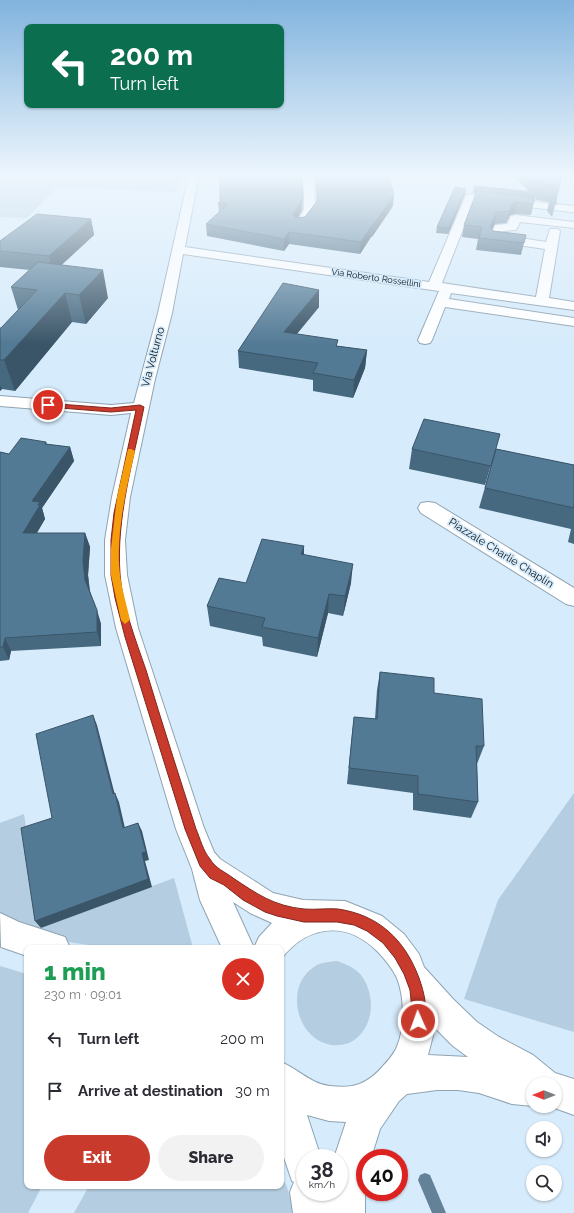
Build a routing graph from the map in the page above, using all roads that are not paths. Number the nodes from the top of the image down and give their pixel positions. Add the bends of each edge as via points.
1 (183, 232) edge
2 (458, 232) edge
3 (497, 232) edge
4 (555, 232) edge
5 (552, 246) junction
6 (179, 250) junction
7 (440, 287) junction
8 (542, 301) junction
9 (440, 302) junction
10 (574, 306) edge
11 (574, 322) edge
12 (425, 340) dead end
13 (0, 401) edge
14 (140, 407) junction
15 (428, 508) dead end
16 (574, 598) edge
17 (204, 862) junction
18 (319, 916) junction
19 (0, 928) edge
20 (44, 945) edge
21 (237, 945) edge
22 (273, 945) edge
23 (409, 971) junction
24 (534, 1077) edge
25 (284, 1082) edge
26 (392, 1082) junction
27 (526, 1088) edge
28 (562, 1094) edge
29 (574, 1098) edge
30 (284, 1101) edge
31 (300, 1149) edge
32 (310, 1201) edge
33 (312, 1213) edge
34 (346, 1213) edge

1 - 6 street, Via Volturno
2 - 7 street
3 - 5 street via 495,238
4 - 5 street
5 - 8 street
6 - 7 street, Via Roberto Rossellini
6 - 14 street, Via Volturno
7 - 8 street, Via Roberto Rossellini
7 - 9 street
8 - 10 street, Via Roberto Rossellini
9 - 11 street
9 - 12 street
13 - 14 street via 111,410
14 - 17 street, Via Volturno via 117,519 116,575 131,640 190,829
15 - 16 street, Piazzale Charlie Chaplin
17 - 18 street, Via Volturno via 214,874 265,906 290,913
17 - 21 street, Via Volturno via 215,900
18 - 22 street, Via Volturno via 302,921 286,930
18 - 23 street, Via Volturno via 337,915 372,926 387,938
19 - 20 street via 12,936
23 - 24 street via 455,1025 487,1049 522,1067
23 - 26 street, Via Volturno via 416,990 419,1010 418,1031 413,1051 403,1070
25 - 26 street, Via Volturno via 316,1102 336,1105 355,1104 374,1096
26 - 27 street via 409,1075 447,1072 480,1076 518,1089
26 - 34 street, Via Volturno via 379,1096 357,1142 347,1190
28 - 29 street
30 - 31 street
32 - 33 street

